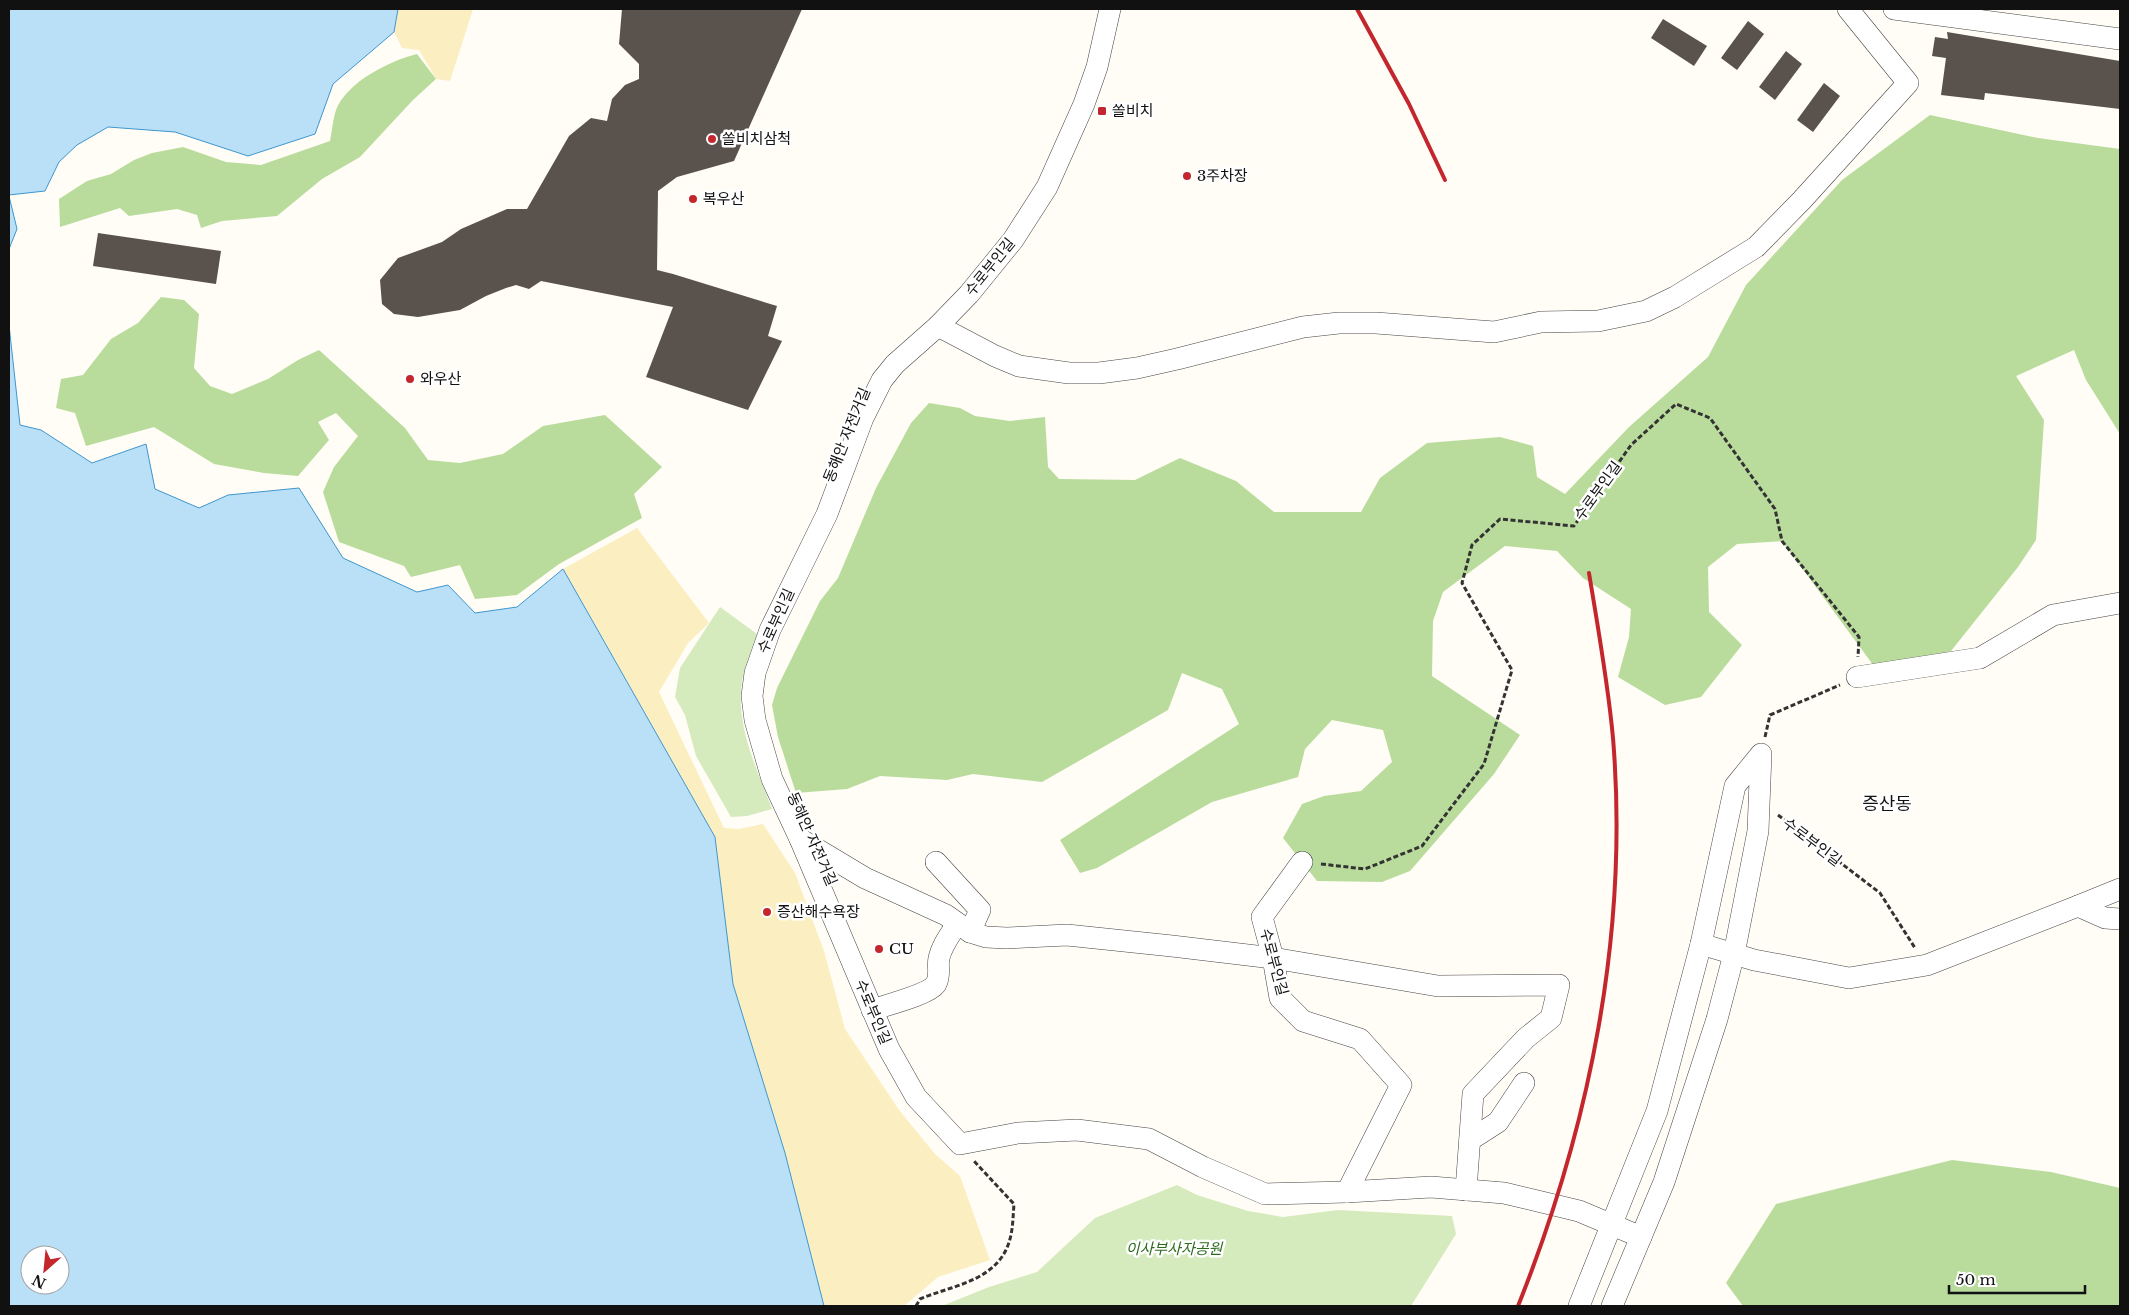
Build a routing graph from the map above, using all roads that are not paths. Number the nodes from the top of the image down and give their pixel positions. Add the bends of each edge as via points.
1 (1110, 9) edge
2 (1848, 9) edge
3 (1894, 9) edge
4 (2120, 39) edge
5 (938, 326) junction
6 (2120, 604) edge
7 (1857, 677) road end
8 (800, 839) junction
9 (936, 862) dead end
10 (1302, 862) road end
11 (2120, 889) edge
12 (2078, 906) junction
13 (2120, 919) edge
14 (963, 928) junction
15 (1701, 944) junction
16 (1734, 954) junction
17 (1273, 958) junction
18 (872, 1010) junction
19 (1524, 1083) dead end
20 (1470, 1140) junction
21 (1466, 1190) junction
22 (1347, 1192) junction
23 (1612, 1224) junction
24 (1641, 1237) junction
25 (1579, 1306) edge
26 (1612, 1306) edge

1 - 5 street, 수로부인길 via 1097,67 1084,104 1047,187 992,267
2 - 5 street via 1908,83 1756,247 1675,298 1646,311 1598,321 1541,322 1494,332 1376,323 1303,327 1137,368 1099,373 1043,371 1019,366
3 - 4 street
5 - 8 street, 수로부인길 via 895,364 872,398 827,514 770,630 755,673 752,696 755,720 772,779
6 - 7 street via 2053,615 1980,658
8 - 14 street via 865,878 946,915
8 - 18 street, 수로부인길
9 - 14 street via 980,910
10 - 17 street, 수로부인길 via 1262,917
11 - 12 street
12 - 13 street via 2105,918
12 - 16 street via 1927,965 1848,978
14 - 17 street via 986,937 1067,935
14 - 18 street via 942,948 940,975 935,986
15 - 16 street
15 - 16 street via 1735,786 1761,754 1758,831
15 - 23 street via 1657,1111
16 - 24 street via 1717,1019 1664,1182
17 - 20 street via 1438,986 1559,985 1551,1018 1526,1038 1473,1094
17 - 22 street, 수로부인길 via 1280,998 1303,1021 1360,1039 1401,1085
18 - 22 street, 수로부인길 via 916,1097 960,1144 1018,1133 1077,1130 1149,1139 1265,1194
19 - 20 street via 1498,1122
20 - 21 street
21 - 22 street via 1431,1187
21 - 23 street via 1504,1193 1579,1210
23 - 24 street
23 - 25 street
24 - 26 street

